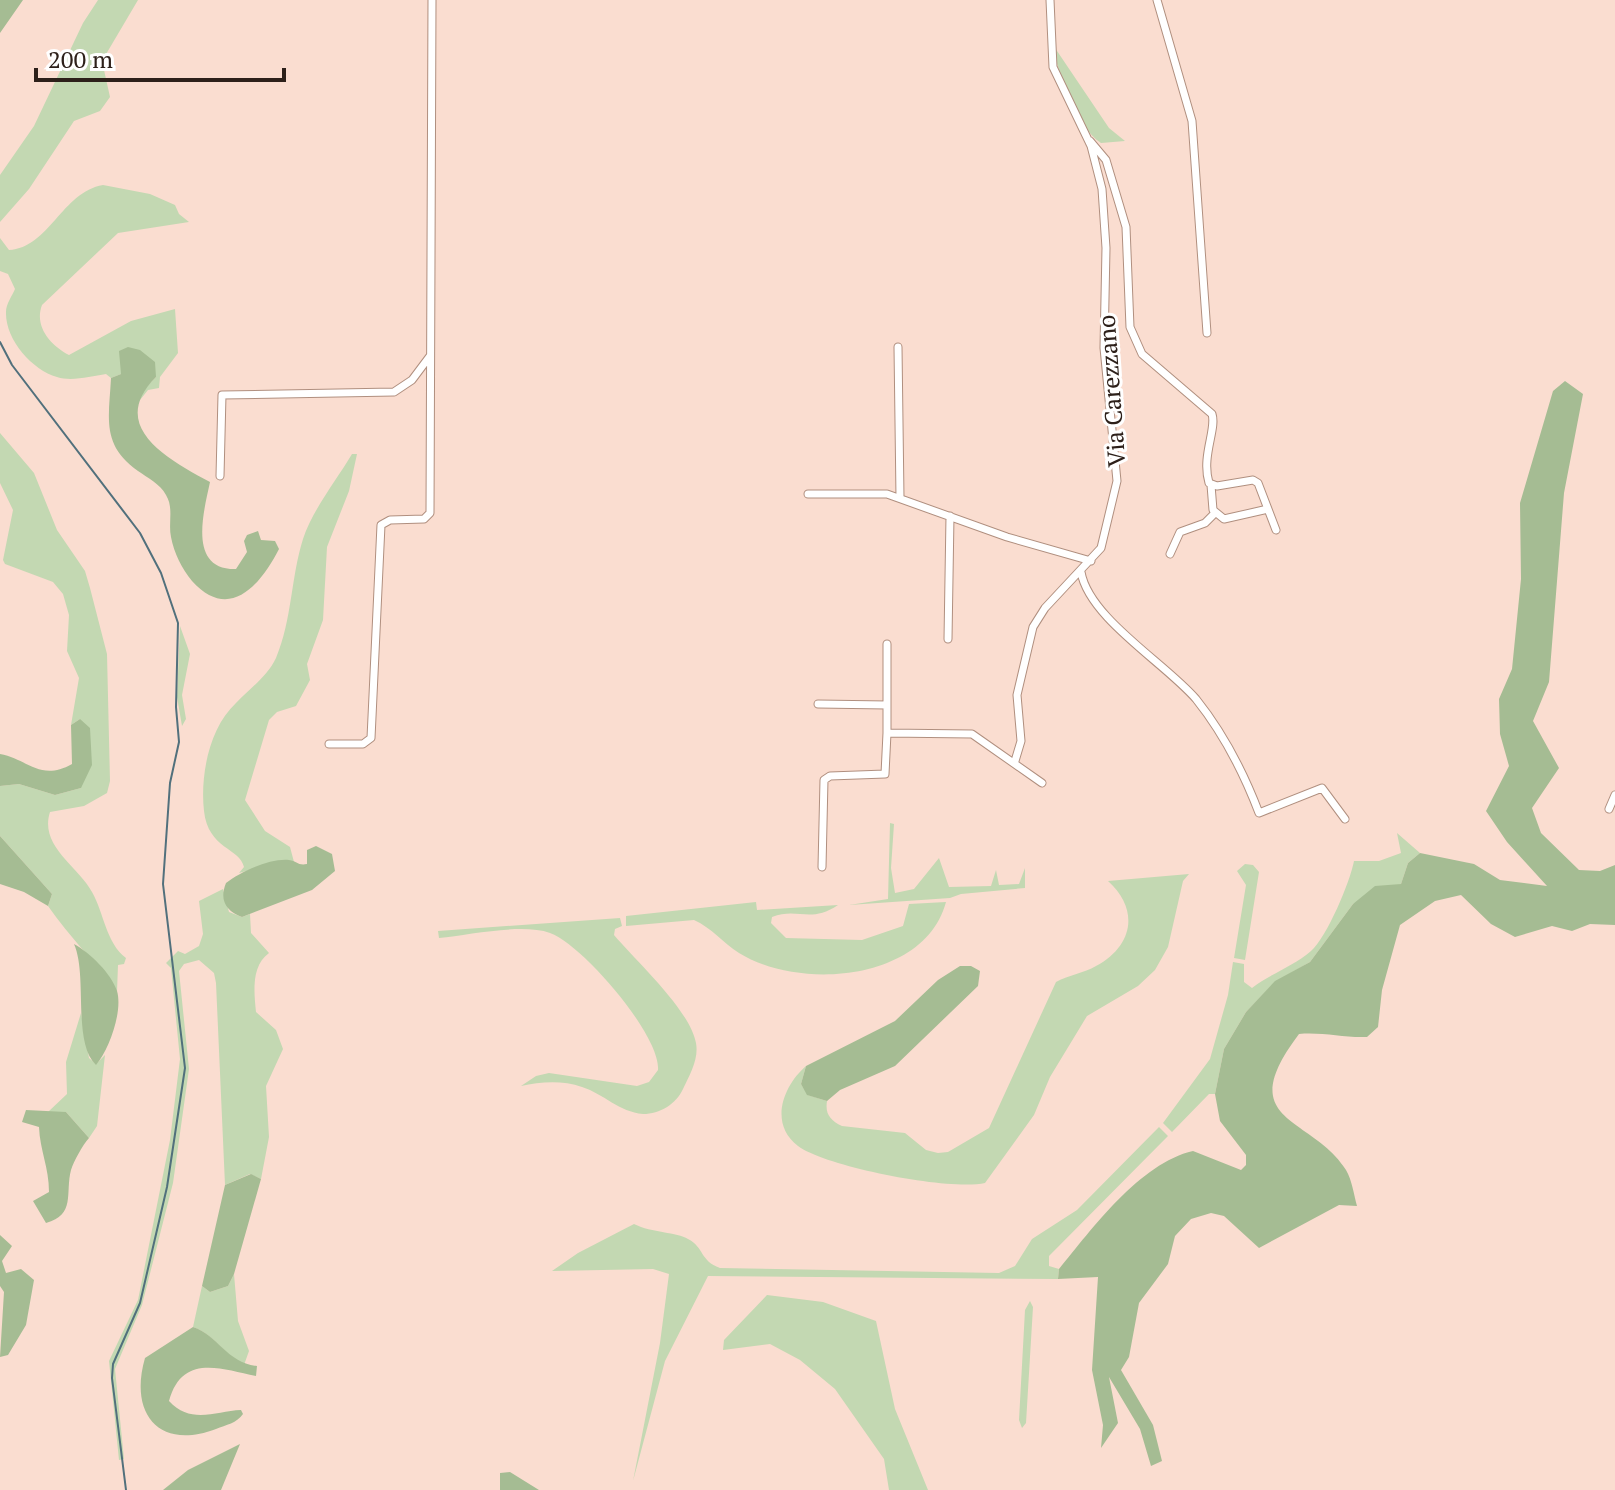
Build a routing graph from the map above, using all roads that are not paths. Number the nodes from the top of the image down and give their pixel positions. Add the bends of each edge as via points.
1 (432, 0) edge
2 (1050, 0) edge
3 (1157, 0) edge
4 (1088, 140) junction
5 (1207, 333) dead end
6 (898, 347) dead end
7 (430, 356) junction
8 (220, 476) dead end
9 (1211, 485) junction
10 (808, 494) dead end
11 (900, 498) junction
12 (1268, 509) junction
13 (1215, 513) junction
14 (950, 516) junction
15 (1276, 530) dead end
16 (1170, 554) dead end
17 (1091, 561) junction
18 (1081, 572) junction
19 (948, 639) dead end
20 (887, 644) dead end
21 (818, 704) dead end
22 (887, 705) junction
23 (887, 733) junction
24 (329, 744) dead end
25 (1015, 761) junction
26 (1042, 783) dead end
27 (1615, 795) edge
28 (1609, 809) dead end
29 (1345, 819) dead end
30 (822, 867) dead end

1 - 7 street
2 - 4 street, Via Carezzano via 1053,67
3 - 5 street via 1192,121
4 - 9 street via 1106,160 1126,227 1134,341 1214,418 1206,454
4 - 17 street, Via Carezzano via 1105,218 1104,348 1117,466 1107,535
6 - 11 street
7 - 8 street via 412,380 394,392 222,395
7 - 24 street via 430,513 424,519 390,520 380,527 371,738 363,744
9 - 12 street via 1253,480
9 - 13 street
10 - 11 street via 876,492
11 - 14 street
12 - 13 street via 1224,519
12 - 15 street
13 - 16 street via 1205,523 1180,532
14 - 17 street
14 - 19 street
17 - 18 street, Via Carezzano
18 - 25 street, Via Carezzano via 1045,608 1031,631 1017,695 1021,743
18 - 29 street via 1098,605 1206,713 1243,772 1259,813 1322,788
20 - 22 street
21 - 22 street
22 - 23 street
23 - 25 street via 970,733
23 - 30 street via 885,774 824,780
25 - 26 street
27 - 28 street

